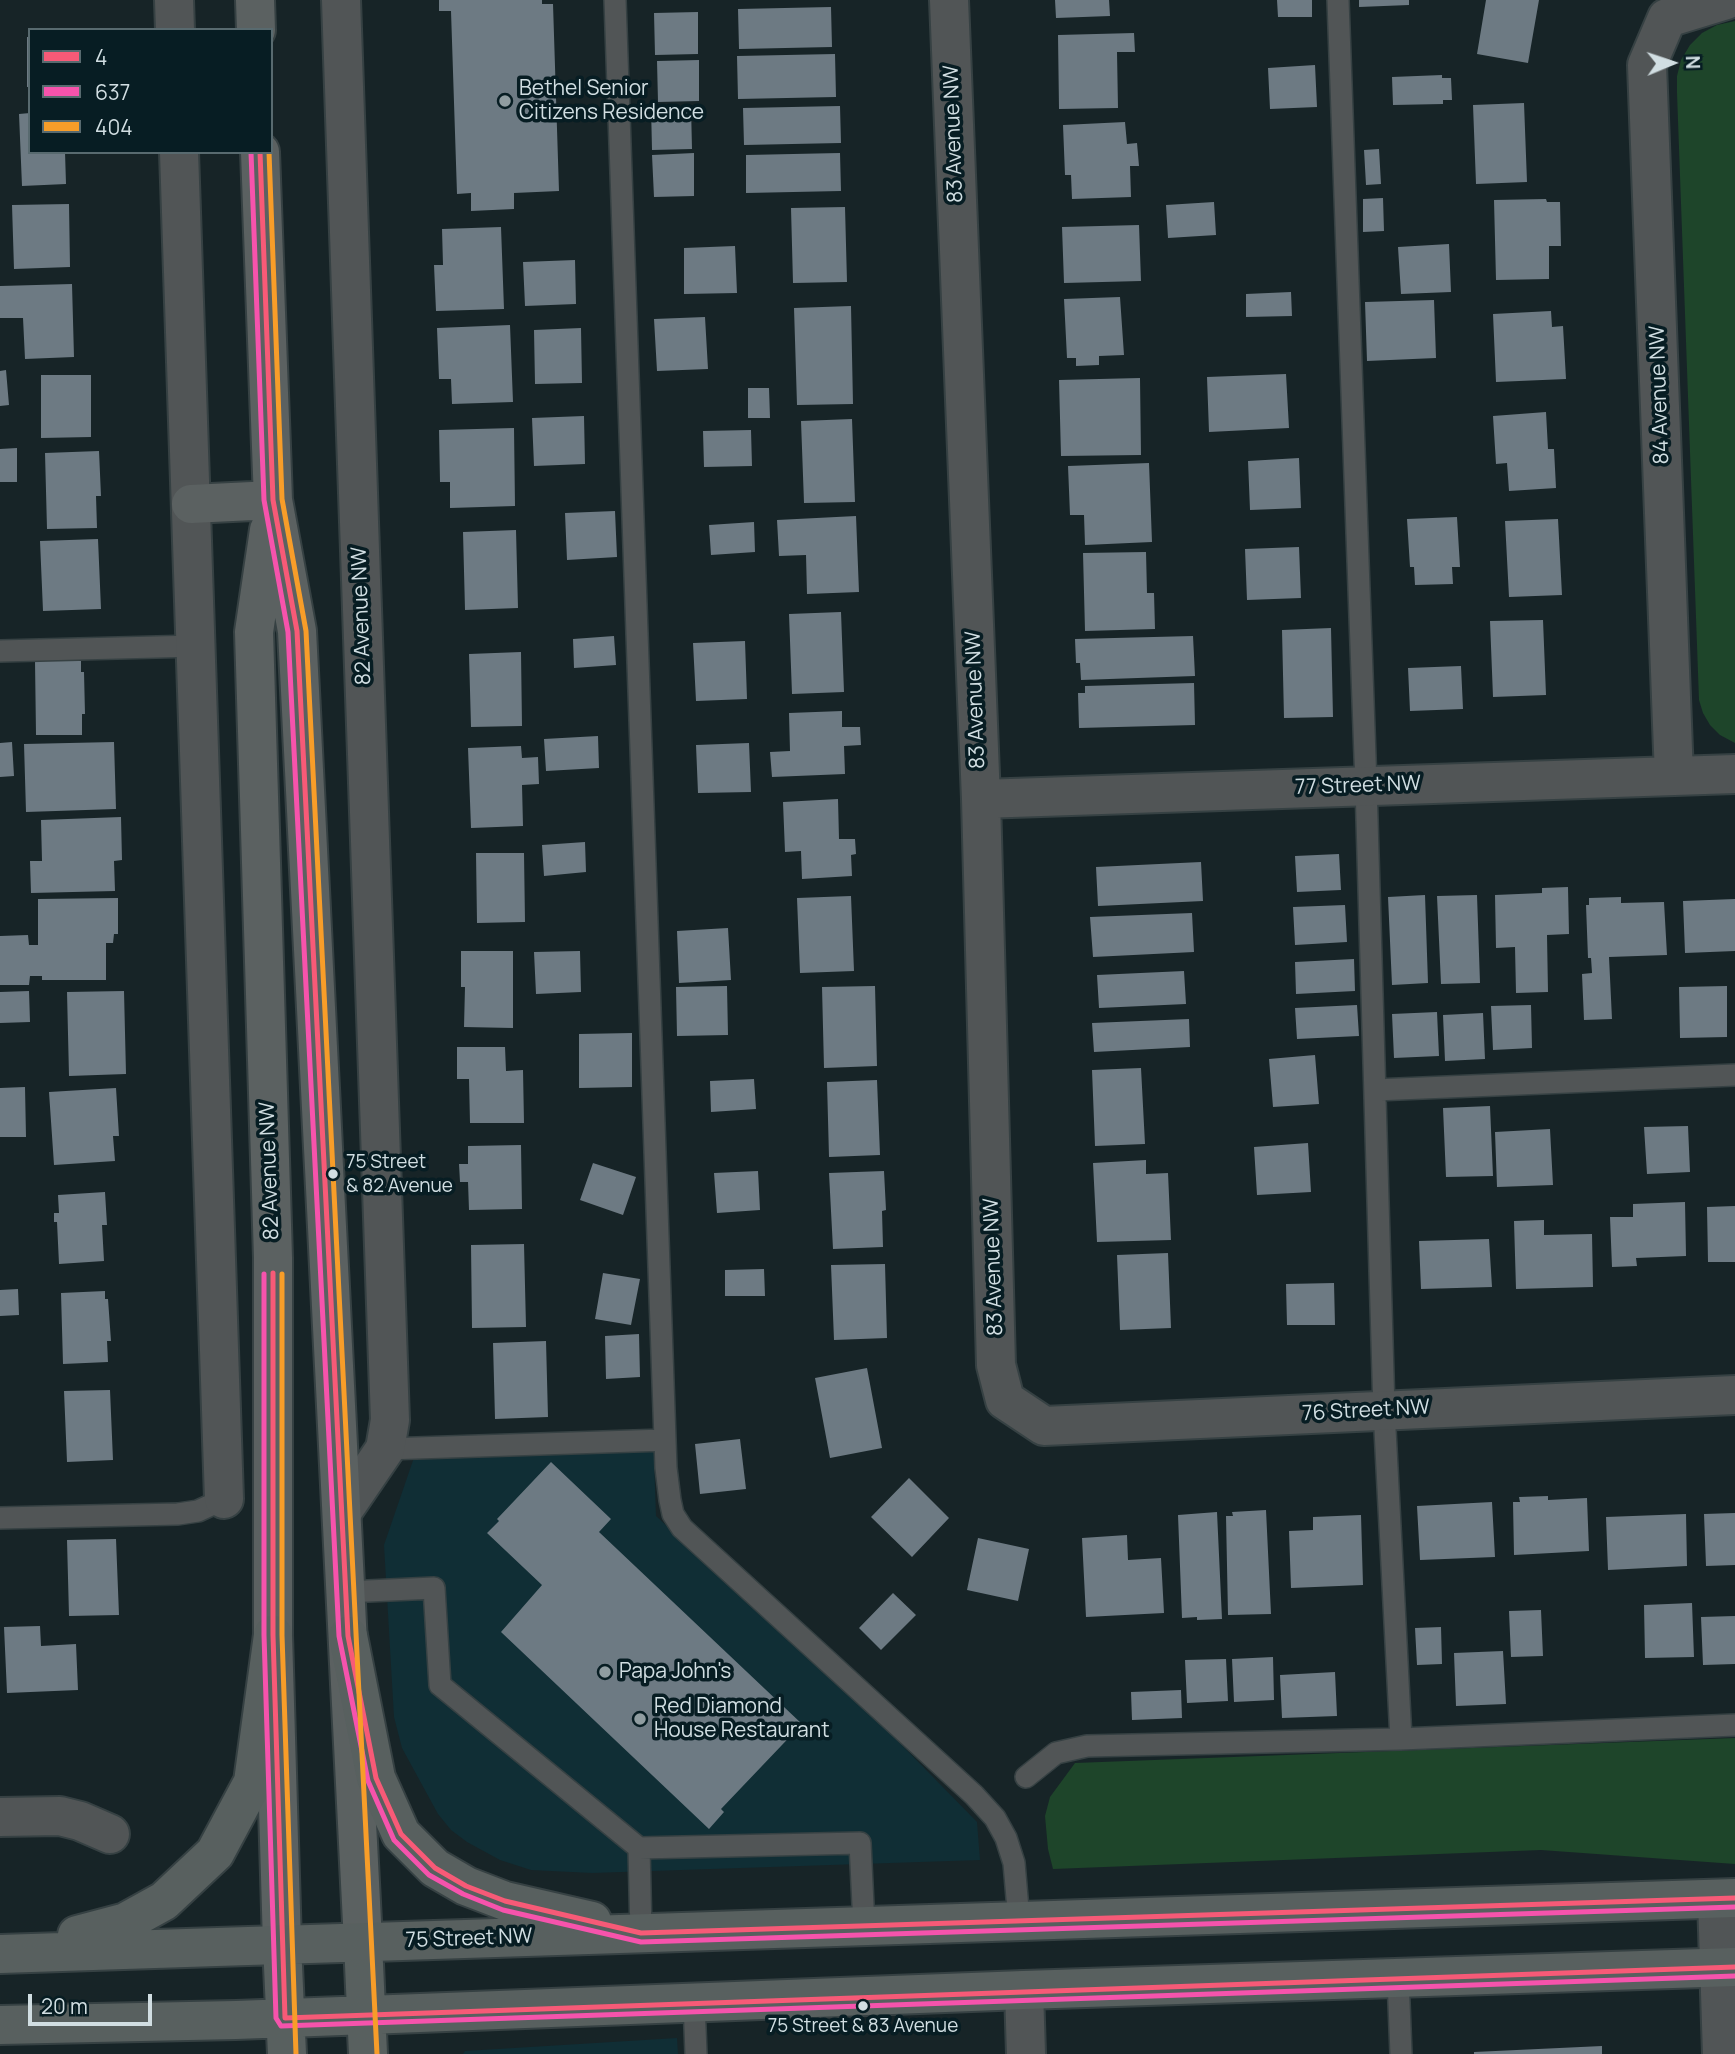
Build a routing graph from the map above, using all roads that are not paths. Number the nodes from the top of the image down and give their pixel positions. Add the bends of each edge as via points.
1 (174, 0) edge
2 (254, 0) edge
3 (341, 0) edge
4 (615, 0) edge
5 (949, 0) edge
6 (1338, 0) edge
7 (1726, 0) edge
8 (175, 28) edge
9 (256, 28) edge
10 (179, 154) edge
11 (260, 154) edge
12 (273, 500) junction
13 (191, 504) junction
14 (196, 646) junction
15 (0, 651) edge
16 (1735, 774) edge
17 (1674, 776) junction
18 (1366, 785) junction
19 (981, 799) junction
20 (1735, 1075) edge
21 (1375, 1090) junction
22 (1735, 1395) edge
23 (1005, 1400) joint
24 (1384, 1410) junction
25 (665, 1440) junction
26 (385, 1450) junction
27 (224, 1499) joint
28 (342, 1512) junction
29 (0, 1518) edge
30 (346, 1592) junction
31 (273, 1635) junction
32 (348, 1636) junction
33 (1735, 1725) edge
34 (1401, 1739) junction
35 (1026, 1777) dead end
36 (0, 1817) edge
37 (110, 1834) dead end
38 (639, 1848) junction
39 (1726, 1898) edge
40 (1019, 1921) junction
41 (864, 1926) junction
42 (642, 1933) junction
43 (363, 1942) junction
44 (282, 1944) junction
45 (0, 1951) edge
46 (1727, 1967) edge
47 (1398, 1978) junction
48 (1024, 1990) junction
49 (694, 2002) junction
50 (366, 2015) junction
51 (0, 2025) edge
52 (286, 2036) edge
53 (1726, 2044) edge
54 (368, 2054) edge
55 (696, 2054) edge
56 (1027, 2054) edge
57 (1401, 2054) edge

1 - 8 street
2 - 9 main road
3 - 26 street, 82 Avenue NW via 390,1420
4 - 25 lane
5 - 19 street, 83 Avenue NW
6 - 18 lane
7 - 17 street, 84 Avenue NW via 1667,18 1647,65
10 - 13 street
11 - 12 main road, 82 Avenue NW
12 - 13 main road
12 - 28 main road, 82 Avenue NW via 297,631
12 - 31 main road, 82 Avenue NW via 254,632 273,1258
13 - 14 street
14 - 15 lane
14 - 27 street
16 - 17 street, 77 Street NW
17 - 18 street, 77 Street NW
18 - 19 street, 77 Street NW
18 - 21 lane
19 - 23 street, 83 Avenue NW via 996,1366
20 - 21 lane
21 - 24 lane
22 - 24 street, 76 Street NW
23 - 24 street, 76 Street NW via 1044,1426
24 - 34 lane
25 - 26 lane
25 - 40 lane via 670,1500 682,1528 995,1818 1014,1864
26 - 28 street, 82 Avenue NW
27 - 29 lane via 178,1514
28 - 30 main road, 82 Avenue NW
30 - 32 main road, 82 Avenue NW
30 - 38 lane via 434,1588 440,1685
31 - 44 main road, 82 Avenue NW
31 - 45 main road via 253,1782 215,1853 163,1901 126,1922
32 - 42 main road via 376,1778 401,1834 432,1865 466,1886 505,1901
32 - 43 main road, 82 Avenue NW
33 - 34 lane
34 - 35 lane via 1087,1746 1056,1753
36 - 37 street via 60,1816
38 - 41 lane via 860,1843
38 - 42 lane
39 - 40 main road, 75 Street NW
39 - 46 street
40 - 41 main road, 75 Street NW
41 - 42 main road, 75 Street NW
42 - 43 main road, 75 Street NW
43 - 44 main road, 75 Street NW
43 - 50 main road, 82 Avenue NW
44 - 45 main road, 75 Street NW
44 - 52 main road, 82 Avenue NW
46 - 47 main road
46 - 53 street
47 - 48 main road
47 - 57 lane
48 - 49 main road
48 - 56 street
49 - 50 main road
49 - 55 lane
50 - 52 main road
50 - 54 main road, 82 Avenue NW
51 - 52 main road

